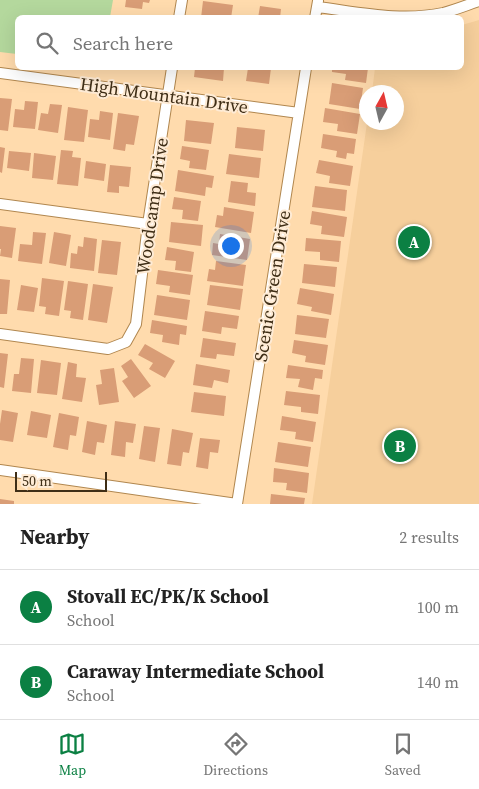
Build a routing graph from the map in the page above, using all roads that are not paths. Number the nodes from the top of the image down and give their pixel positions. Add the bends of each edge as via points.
1 (182, 0) edge
2 (479, 1) edge
3 (317, 3) edge
4 (180, 15) edge
5 (379, 15) edge
6 (430, 15) edge
7 (172, 70) edge
8 (306, 70) edge
9 (0, 73) edge
10 (168, 96) junction
11 (299, 113) junction
12 (0, 204) edge
13 (148, 224) junction
14 (0, 334) edge
15 (0, 470) edge
16 (237, 504) edge

1 - 4 street
2 - 6 street
3 - 5 street
7 - 10 street, Woodcamp Drive
8 - 11 street, Scenic Green Drive
9 - 10 street, High Mountain Drive
10 - 11 street, High Mountain Drive
10 - 13 street, Woodcamp Drive
11 - 16 street, Scenic Green Drive
12 - 13 street
13 - 14 street, Woodcamp Drive via 136,324 126,342 108,349
15 - 16 street

